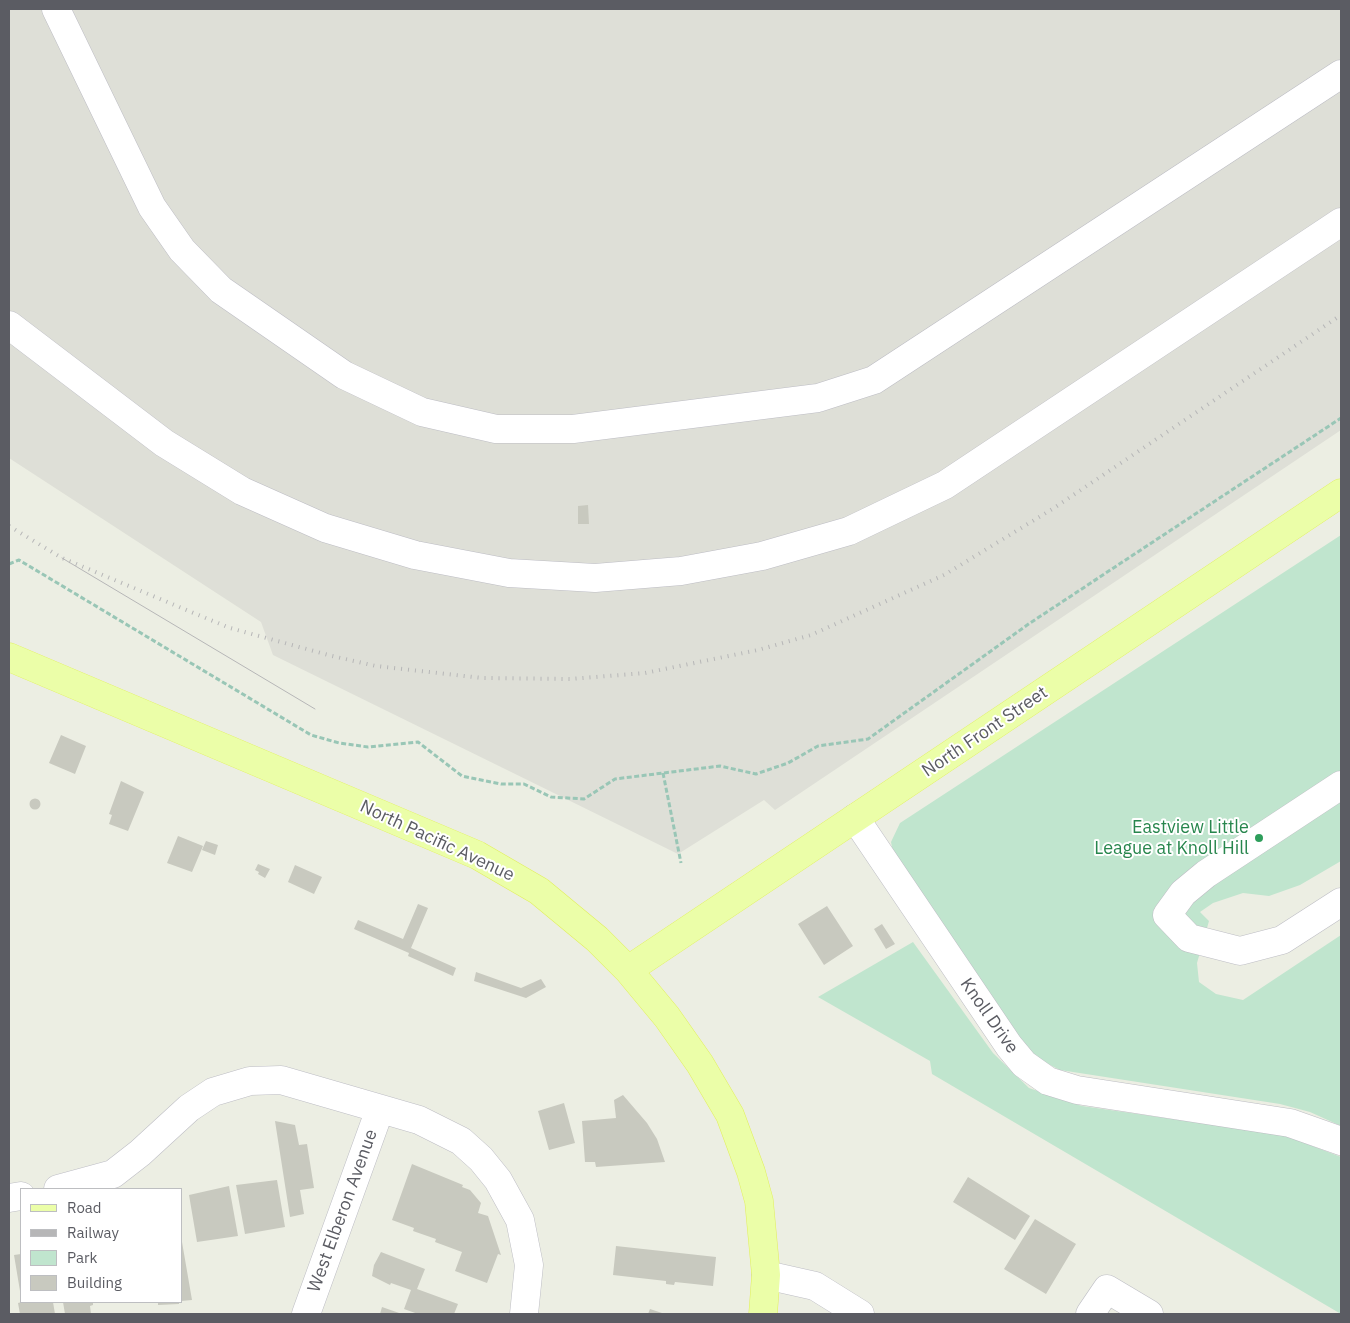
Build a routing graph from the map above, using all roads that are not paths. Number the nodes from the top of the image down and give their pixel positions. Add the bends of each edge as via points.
1 (56, 9) edge
2 (1341, 74) edge
3 (1341, 222) edge
4 (9, 326) edge
5 (1341, 493) edge
6 (9, 657) edge
7 (1341, 785) edge
8 (855, 818) junction
9 (1341, 902) edge
10 (628, 970) junction
11 (380, 1109) junction
12 (1341, 1140) edge
13 (62, 1188) edge
14 (766, 1275) junction
15 (306, 1314) edge
16 (524, 1314) edge
17 (763, 1314) edge
18 (860, 1314) edge
19 (1090, 1314) edge
20 (1149, 1314) edge

1 - 2 street via 152,206 182,250 221,290 344,375 422,412 496,429 573,429 818,398 874,380
3 - 4 street via 945,485 849,530 762,556 682,571 594,578 509,573 415,556 325,528 242,490 164,443
5 - 8 main road, North Front Street
6 - 10 main road, North Pacific Avenue via 477,855 560,906
7 - 9 street via 1206,874 1183,893 1167,918 1190,938 1240,951 1282,940
8 - 10 main road, North Front Street
8 - 12 street, Knoll Drive via 1009,1046 1024,1064 1048,1081 1077,1090 1290,1123
10 - 14 main road, North Pacific Avenue via 683,1039 730,1116 748,1162 758,1202
11 - 13 street via 281,1080 250,1081 213,1092 189,1108 113,1174
11 - 15 street, West Elberon Avenue
11 - 16 street via 418,1120 461,1141 498,1180 520,1220 525,1242 529,1265
14 - 17 main road, North Pacific Avenue
14 - 18 street via 816,1286
19 - 20 street via 1107,1289

